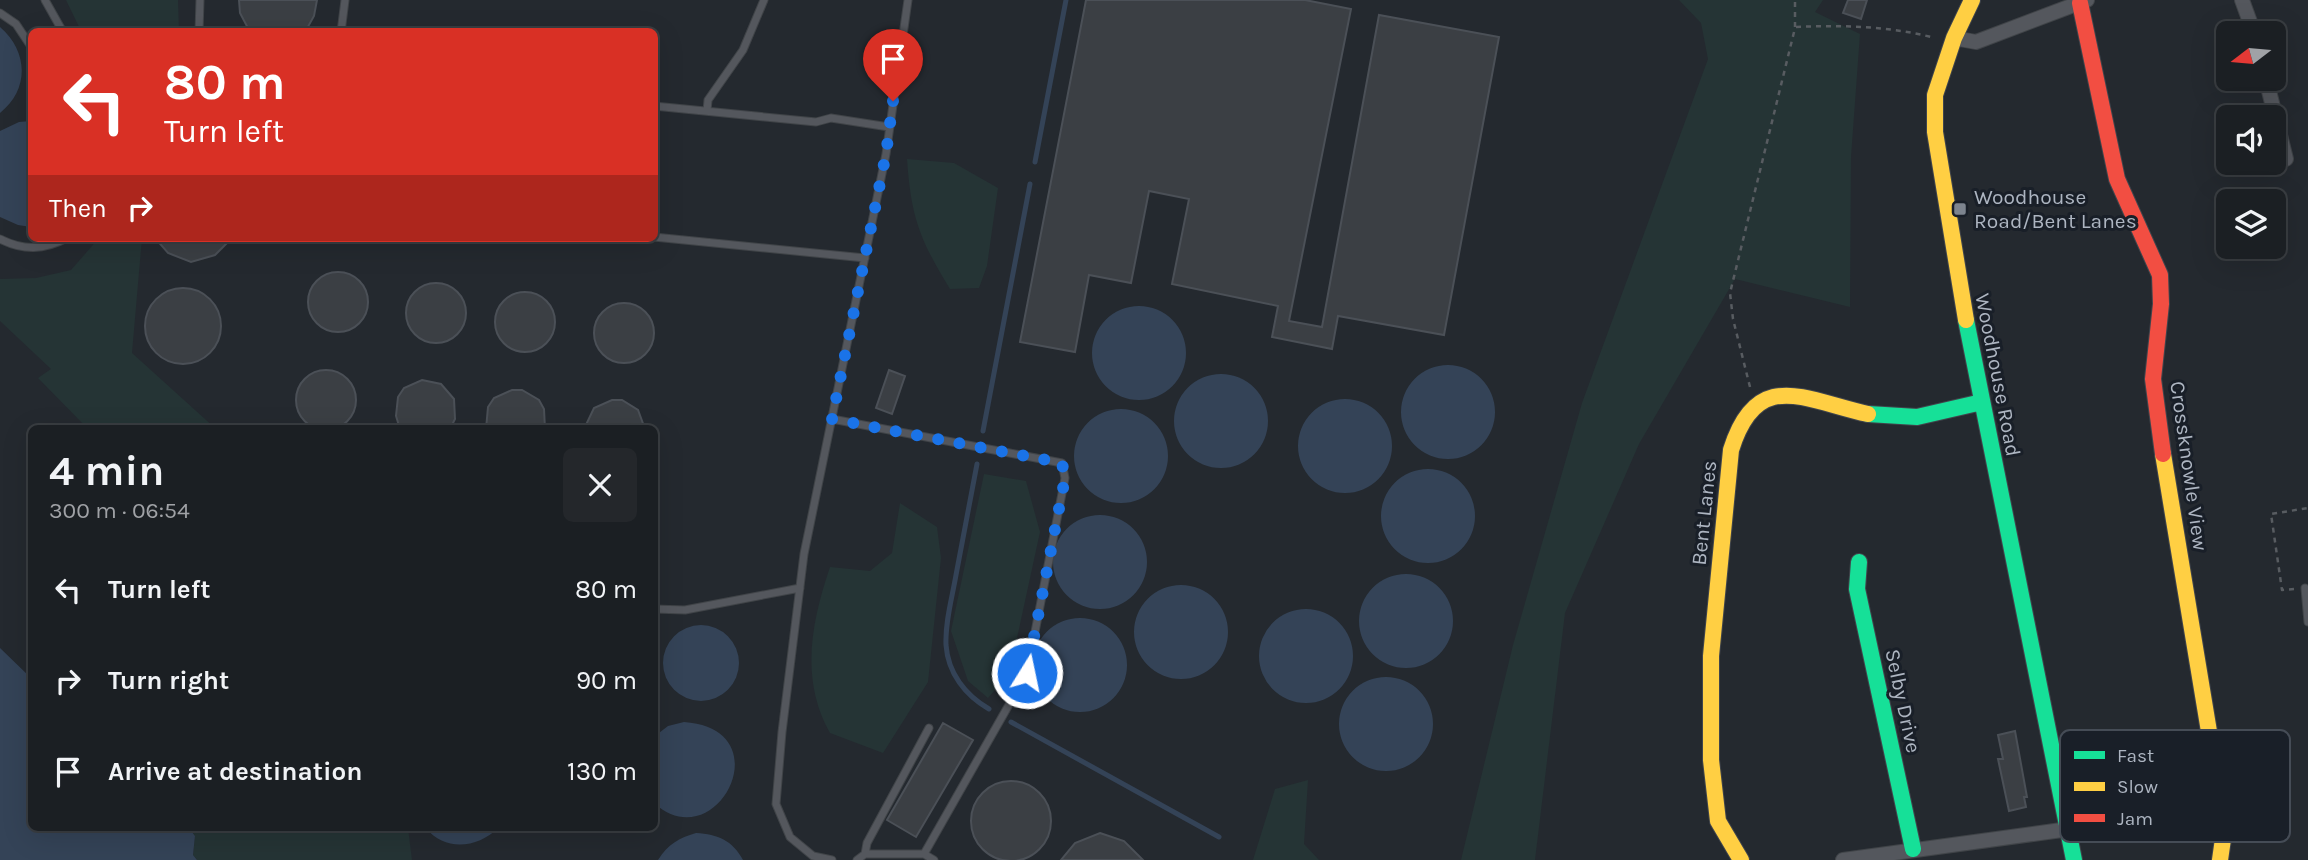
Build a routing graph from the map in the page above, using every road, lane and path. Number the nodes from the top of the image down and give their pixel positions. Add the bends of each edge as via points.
1 (45, 0) edge
2 (200, 0) edge
3 (345, 0) edge
4 (764, 0) edge
5 (908, 0) edge
6 (1795, 0) edge
7 (1972, 0) edge
8 (2242, 0) edge
9 (2084, 2) edge
10 (0, 13) edge
11 (2249, 21) edge
12 (1795, 27) junction
13 (61, 28) edge
14 (199, 28) edge
15 (342, 28) edge
16 (1953, 40) junction
17 (28, 42) edge
18 (658, 106) edge
19 (707, 111) junction
20 (889, 127) junction
21 (658, 237) edge
22 (0, 239) edge
23 (59, 242) edge
24 (865, 258) junction
25 (1982, 402) junction
26 (1755, 403) junction
27 (832, 419) junction
28 (2308, 508) edge
29 (1859, 562) dead end
30 (2305, 587) joint
31 (800, 588) junction
32 (658, 609) edge
33 (2308, 622) edge
34 (929, 728) dead end
35 (2209, 730) edge
36 (2060, 786) edge
37 (2060, 831) edge
38 (2071, 842) edge
39 (2223, 842) edge
40 (1913, 849) junction
41 (924, 854) junction
42 (865, 855) junction
43 (832, 860) edge
44 (857, 860) edge
45 (934, 860) edge
46 (1741, 860) edge
47 (1843, 860) edge
48 (2074, 860) edge
49 (2220, 860) edge

1 - 13 lane
2 - 14 lane
3 - 15 lane
4 - 19 lane via 743,50 708,100
5 - 20 lane
6 - 12 path
7 - 16 street, Woodhouse Road
8 - 11 street
9 - 16 street via 1976,42
9 - 35 street, Crossknowle View via 2117,179 2160,275 2155,409
10 - 17 lane via 16,24
12 - 16 path via 1893,29
12 - 26 path via 1730,293
16 - 25 street, Woodhouse Road via 1933,113
18 - 19 lane
19 - 20 lane via 816,122 831,118
20 - 24 lane
21 - 24 lane
22 - 23 lane via 30,248
24 - 27 lane
25 - 26 street via 1947,413 1899,418 1875,416 1807,396 1788,395
25 - 36 street, Woodhouse Road
26 - 46 street, Bent Lanes via 1742,415 1731,450 1710,699 1714,799 1725,837
27 - 31 lane
27 - 41 lane via 1062,463 1065,478 1027,673
28 - 30 path via 2271,514 2282,590
29 - 40 street, Selby Drive via 1857,589
30 - 33 lane
31 - 32 lane via 685,610
31 - 43 lane via 776,804 790,837 813,856
34 - 42 lane via 867,843
37 - 40 street
38 - 48 street, Woodhouse Road
39 - 49 street, Crossknowle View
40 - 47 street
41 - 42 lane
41 - 45 lane
42 - 44 lane

